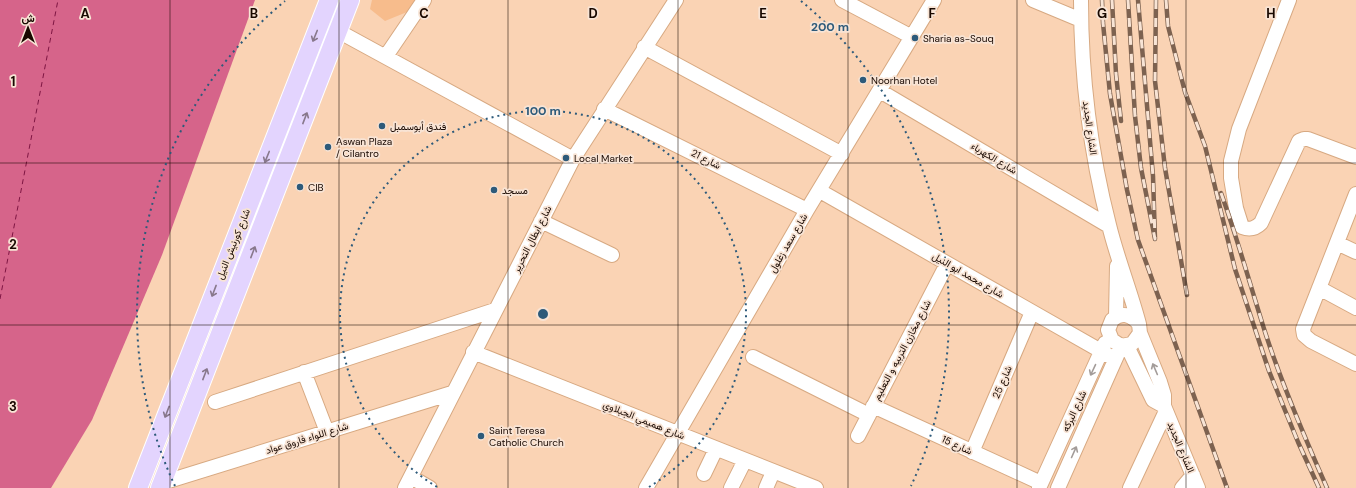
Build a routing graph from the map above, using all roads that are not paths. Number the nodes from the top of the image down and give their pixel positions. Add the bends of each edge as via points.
1 (329, 0) edge
2 (350, 0) edge
3 (424, 0) edge
4 (676, 0) edge
5 (842, 0) edge
6 (934, 0) edge
7 (1033, 0) edge
8 (1082, 0) edge
9 (1289, 0) edge
10 (1081, 20) junction
11 (338, 31) junction
12 (912, 37) junction
13 (644, 47) junction
14 (386, 56) junction
15 (880, 91) junction
16 (604, 109) junction
17 (842, 154) junction
18 (1356, 157) edge
19 (573, 159) junction
20 (820, 191) junction
21 (1356, 194) edge
22 (808, 210) junction
23 (541, 221) junction
24 (1109, 226) junction
25 (1337, 243) junction
26 (1356, 252) edge
27 (1116, 253) junction
28 (612, 255) dead end
29 (948, 264) junction
30 (1319, 288) junction
31 (1356, 308) edge
32 (495, 310) junction
33 (1032, 312) junction
34 (1116, 317) junction
35 (1139, 328) junction
36 (1109, 335) junction
37 (1124, 346) junction
38 (1101, 351) junction
39 (473, 352) junction
40 (753, 357) dead end
41 (1115, 359) junction
42 (1356, 364) edge
43 (304, 372) junction
44 (452, 393) junction
45 (215, 402) dead end
46 (1165, 408) junction
47 (871, 411) junction
48 (327, 432) junction
49 (677, 433) junction
50 (858, 436) dead end
51 (716, 449) junction
52 (972, 452) junction
53 (745, 460) junction
54 (773, 472) junction
55 (704, 474) dead end
56 (1193, 475) junction
57 (408, 482) edge
58 (161, 486) edge
59 (1040, 486) edge
60 (138, 488) edge
61 (430, 488) edge
62 (646, 488) edge
63 (731, 488) edge
64 (766, 488) edge
65 (816, 488) edge
66 (1058, 488) edge
67 (1130, 488) edge
68 (1182, 488) edge
69 (1198, 488) edge

1 -> 60 main road, شارع كورنيش النيل
2 - 11 main road, شارع كورنيش النيل
3 - 14 street
4 - 13 street, شارع ابطال التحرير
5 - 12 street
6 - 12 street, شارع سعد زغلول
7 - 10 street
8 - 10 street, الشارع الجديد
9 - 18 street via 1239,129 1231,161 1236,208 1242,226 1248,229 1256,228 1262,223 1299,141 1308,139
10 - 24 street, الشارع الجديد via 1088,121
11 - 14 street
58 -> 11 main road, شارع كورنيش النيل
12 - 15 street, شارع سعد زغلول
13 - 16 street, شارع ابطال التحرير
13 - 17 street
14 - 19 street
15 - 17 street, شارع سعد زغلول
15 - 24 street, شارع الكهرباء
16 - 19 street, شارع ابطال التحرير
16 - 22 street, شارع 21
17 - 20 street, شارع سعد زغلول
19 - 23 street, شارع ابطال التحرير
20 - 22 street, شارع سعد زغلول
20 - 29 street, شارع محمد ابو النيل
21 - 25 street
22 - 49 street, شارع سعد زغلول
23 - 28 street
23 - 32 street, شارع ابطال التحرير
24 - 27 street, الشارع الجديد
25 - 26 street
25 - 30 street
27 - 34 street, الشارع الجديد
27 - 35 street, الشارع الجديد via 1127,282
29 - 33 street, شارع محمد ابو النيل
29 - 47 street, شارع مخازن التربيه و التعليم
30 - 31 street
30 - 42 street via 1303,326 1304,335
32 - 39 street, شارع ابطال التحرير
32 - 43 street
33 - 38 street, شارع محمد ابو النيل
33 - 52 street, شارع 25
34 - 35 street via 1122,314 1129,315
34 - 36 street via 1109,325
35 - 37 street via 1136,341
46 -> 35 street, الشارع الجديد via 1162,388
36 - 37 street via 1116,344
36 - 38 street, شارع البركه
37 - 41 street, شارع البركه
37 - 46 street, الشارع الجديد via 1153,400
38 - 41 street, شارع محمد ابو النيل
38 -> 59 street, شارع البركه
39 - 44 street, شارع ابطال التحرير
39 - 49 street, شارع هميمي الجبلاوي
40 - 47 street, شارع 15
66 -> 41 street, شارع البركه
43 - 45 street
43 - 48 street
44 - 48 street, شارع اللواء فاروق عواد
44 - 57 street, شارع ابطال التحرير
46 - 56 street, الشارع الجديد
46 - 67 street
47 - 50 street, شارع مخازن التربيه و التعليم
47 - 52 street, شارع 15
48 - 58 street, شارع اللواء فاروق عواد
49 - 51 street, شارع هميمي الجبلاوي
49 - 62 street, شارع سعد زغلول
51 - 53 street, شارع هميمي الجبلاوي
51 - 55 street
52 - 59 street, شارع 15
53 - 54 street, شارع هميمي الجبلاوي
53 - 63 street
54 - 64 street
54 - 65 street, شارع هميمي الجبلاوي
56 - 68 street
56 - 69 street, الشارع الجديد
57 - 61 street

